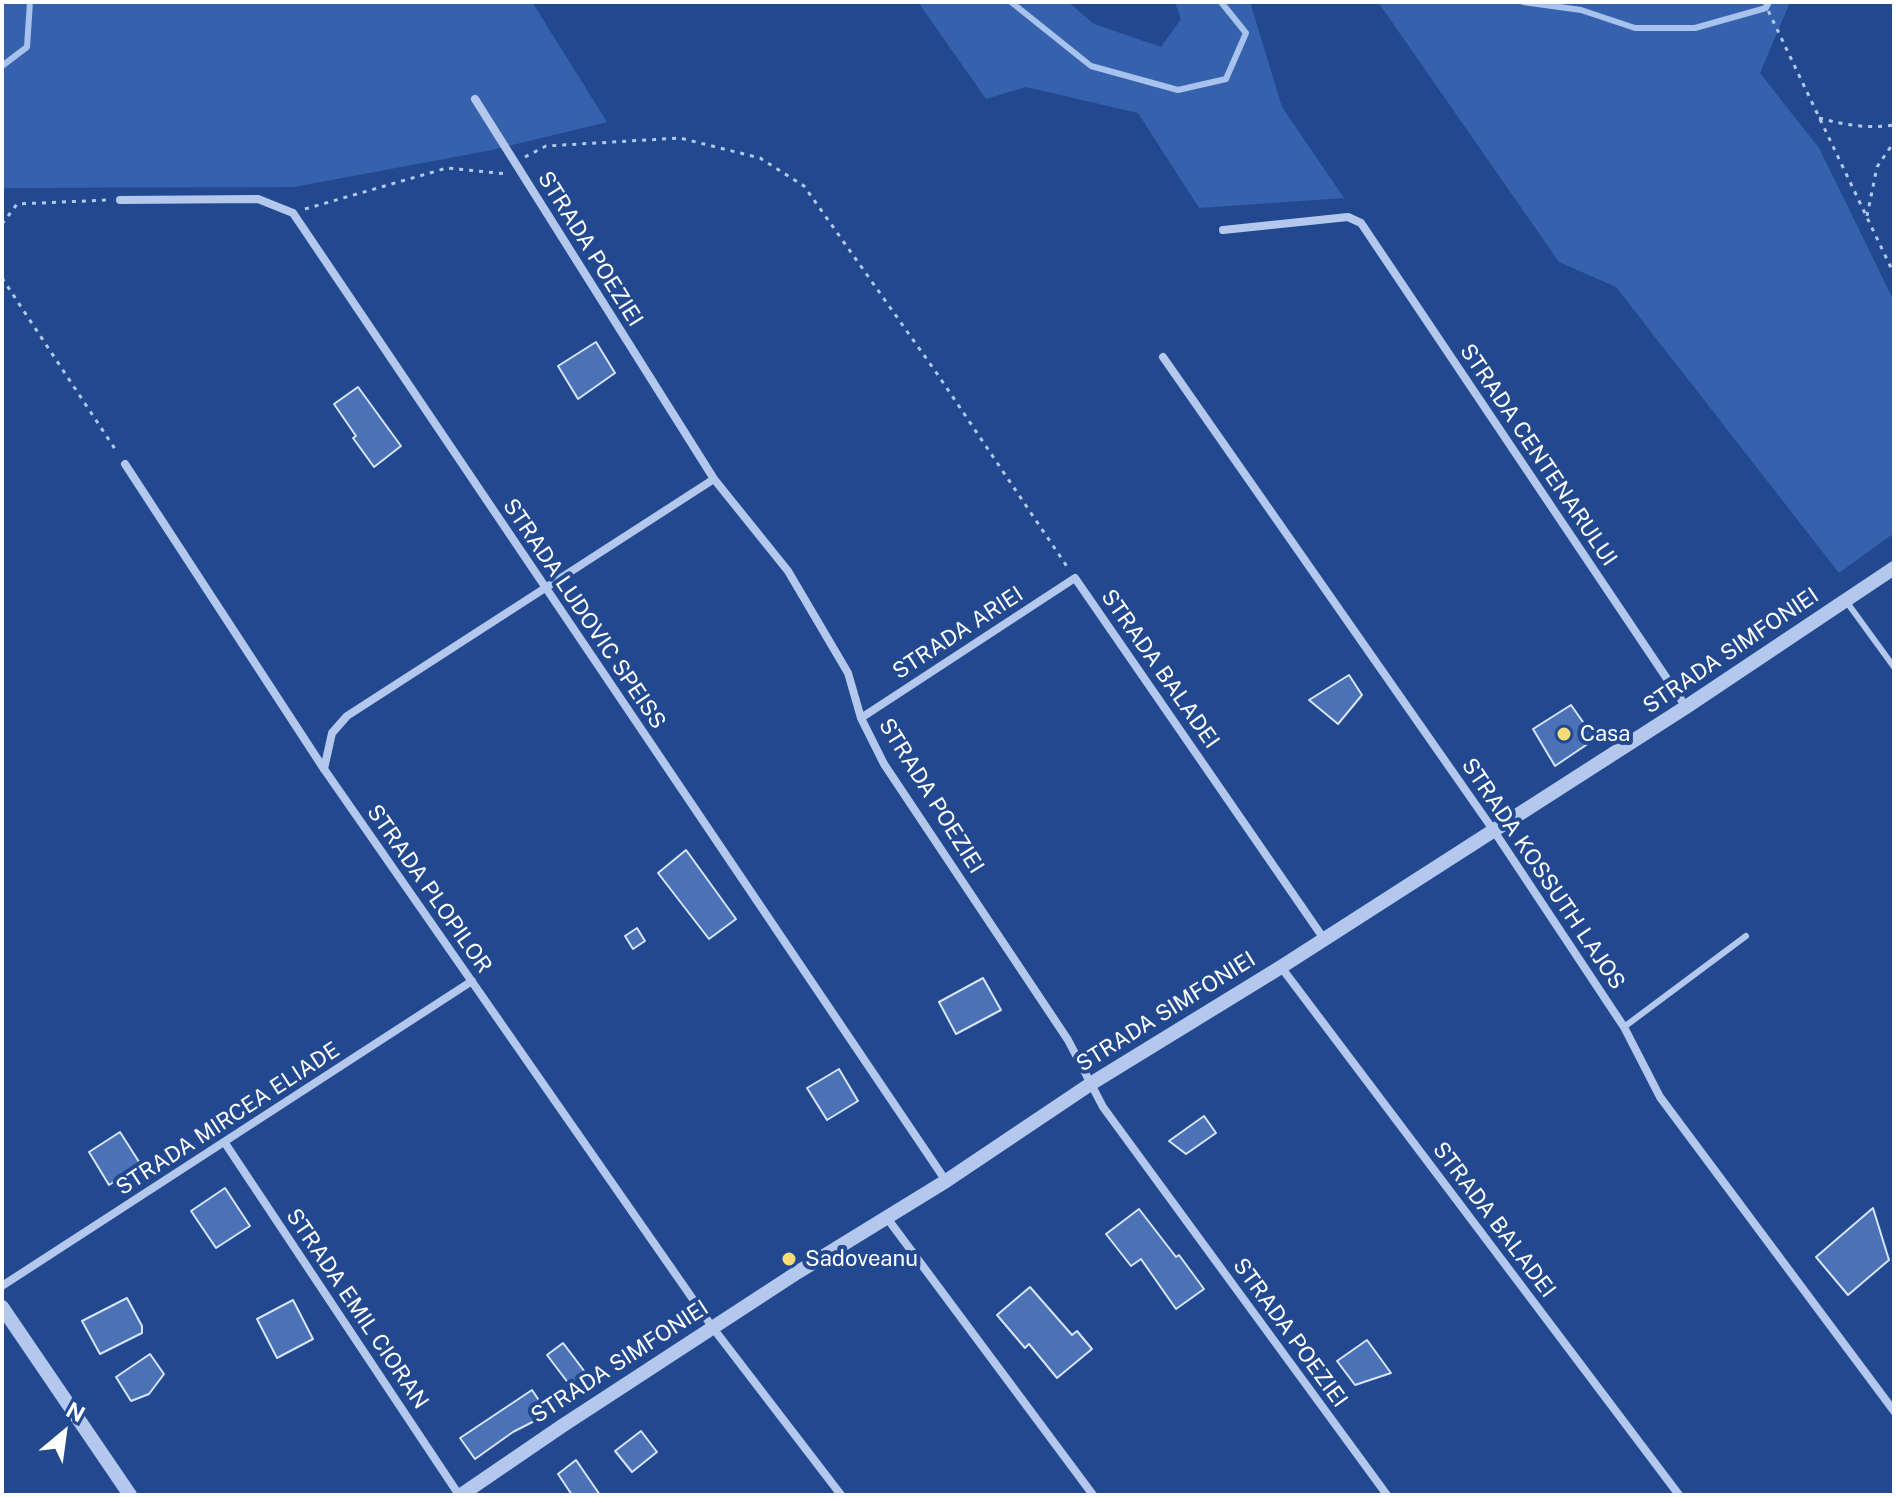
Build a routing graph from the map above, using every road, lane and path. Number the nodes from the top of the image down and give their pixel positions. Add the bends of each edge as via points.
1 (1764, 2) edge
2 (475, 99) dead end
3 (1819, 118) junction
4 (1894, 125) edge
5 (1894, 142) edge
6 (515, 163) junction
7 (523, 176) junction
8 (120, 200) joint
9 (293, 213) junction
10 (1867, 217) junction
11 (2, 224) edge
12 (1223, 230) dead end
13 (1894, 274) edge
14 (2, 278) edge
15 (1163, 357) dead end
16 (125, 464) joint
17 (714, 479) junction
18 (1894, 568) edge
19 (1075, 578) junction
20 (546, 590) junction
21 (1846, 601) junction
22 (1894, 667) edge
23 (1686, 707) junction
24 (861, 718) junction
25 (324, 769) junction
26 (1494, 831) junction
27 (1746, 936) dead end
28 (1324, 939) junction
29 (1281, 967) junction
30 (472, 981) junction
31 (1624, 1027) junction
32 (1092, 1083) junction
33 (225, 1143) junction
34 (946, 1181) junction
35 (887, 1218) junction
36 (2, 1286) edge
37 (2, 1307) edge
38 (713, 1328) junction
39 (1894, 1411) edge
40 (130, 1495) edge
41 (460, 1495) edge
42 (841, 1495) edge
43 (1093, 1495) edge
44 (1387, 1495) edge
45 (1679, 1495) edge

1 - 3 path
2 - 6 street, STRADA POEZIEI
3 - 4 path via 1847,126
3 - 10 path
5 - 10 path via 1877,167
6 - 7 street, STRADA POEZIEI
6 - 19 path via 546,146 680,138 760,158 804,186
7 - 9 path via 447,168
7 - 17 street, STRADA POEZIEI
8 - 9 street via 258,199
8 - 11 path via 17,204
9 - 20 street, STRADA LUDOVIC SPEISS
10 - 13 path
12 - 23 street, STRADA CENTENARULUI via 1348,217 1361,223
14 - 16 path
15 - 26 street, STRADA KOSSUTH LAJOS
16 - 25 street, STRADA PLOPILOR
17 - 20 street
17 - 24 street, STRADA POEZIEI via 788,571 848,673
18 - 21 street, STRADA SIMFONIEI
19 - 24 street, STRADA ARIEI
19 - 28 street, STRADA BALADEI
20 - 25 street via 347,716 332,733
20 - 34 street, STRADA LUDOVIC SPEISS
21 - 22 lane
21 - 23 street, STRADA SIMFONIEI
23 - 26 street, STRADA SIMFONIEI
24 - 32 street, STRADA POEZIEI via 884,764
25 - 30 street, STRADA PLOPILOR
26 - 28 street, STRADA SIMFONIEI
26 - 31 street, STRADA KOSSUTH LAJOS
27 - 31 lane
28 - 29 street, STRADA SIMFONIEI
29 - 32 street, STRADA SIMFONIEI
29 - 45 street, STRADA BALADEI
30 - 33 street, STRADA MIRCEA ELIADE
30 - 38 street, STRADA PLOPILOR
31 - 39 street, STRADA KOSSUTH LAJOS via 1660,1097
32 - 34 street, STRADA SIMFONIEI
32 - 44 street, STRADA POEZIEI via 1103,1107
33 - 36 street, STRADA MIRCEA ELIADE
33 - 41 street, STRADA EMIL CIORAN
34 - 35 street, STRADA SIMFONIEI
35 - 38 street, STRADA SIMFONIEI
35 - 43 street
37 - 40 street
38 - 41 street, STRADA SIMFONIEI
38 - 42 street, STRADA PLOPILOR

